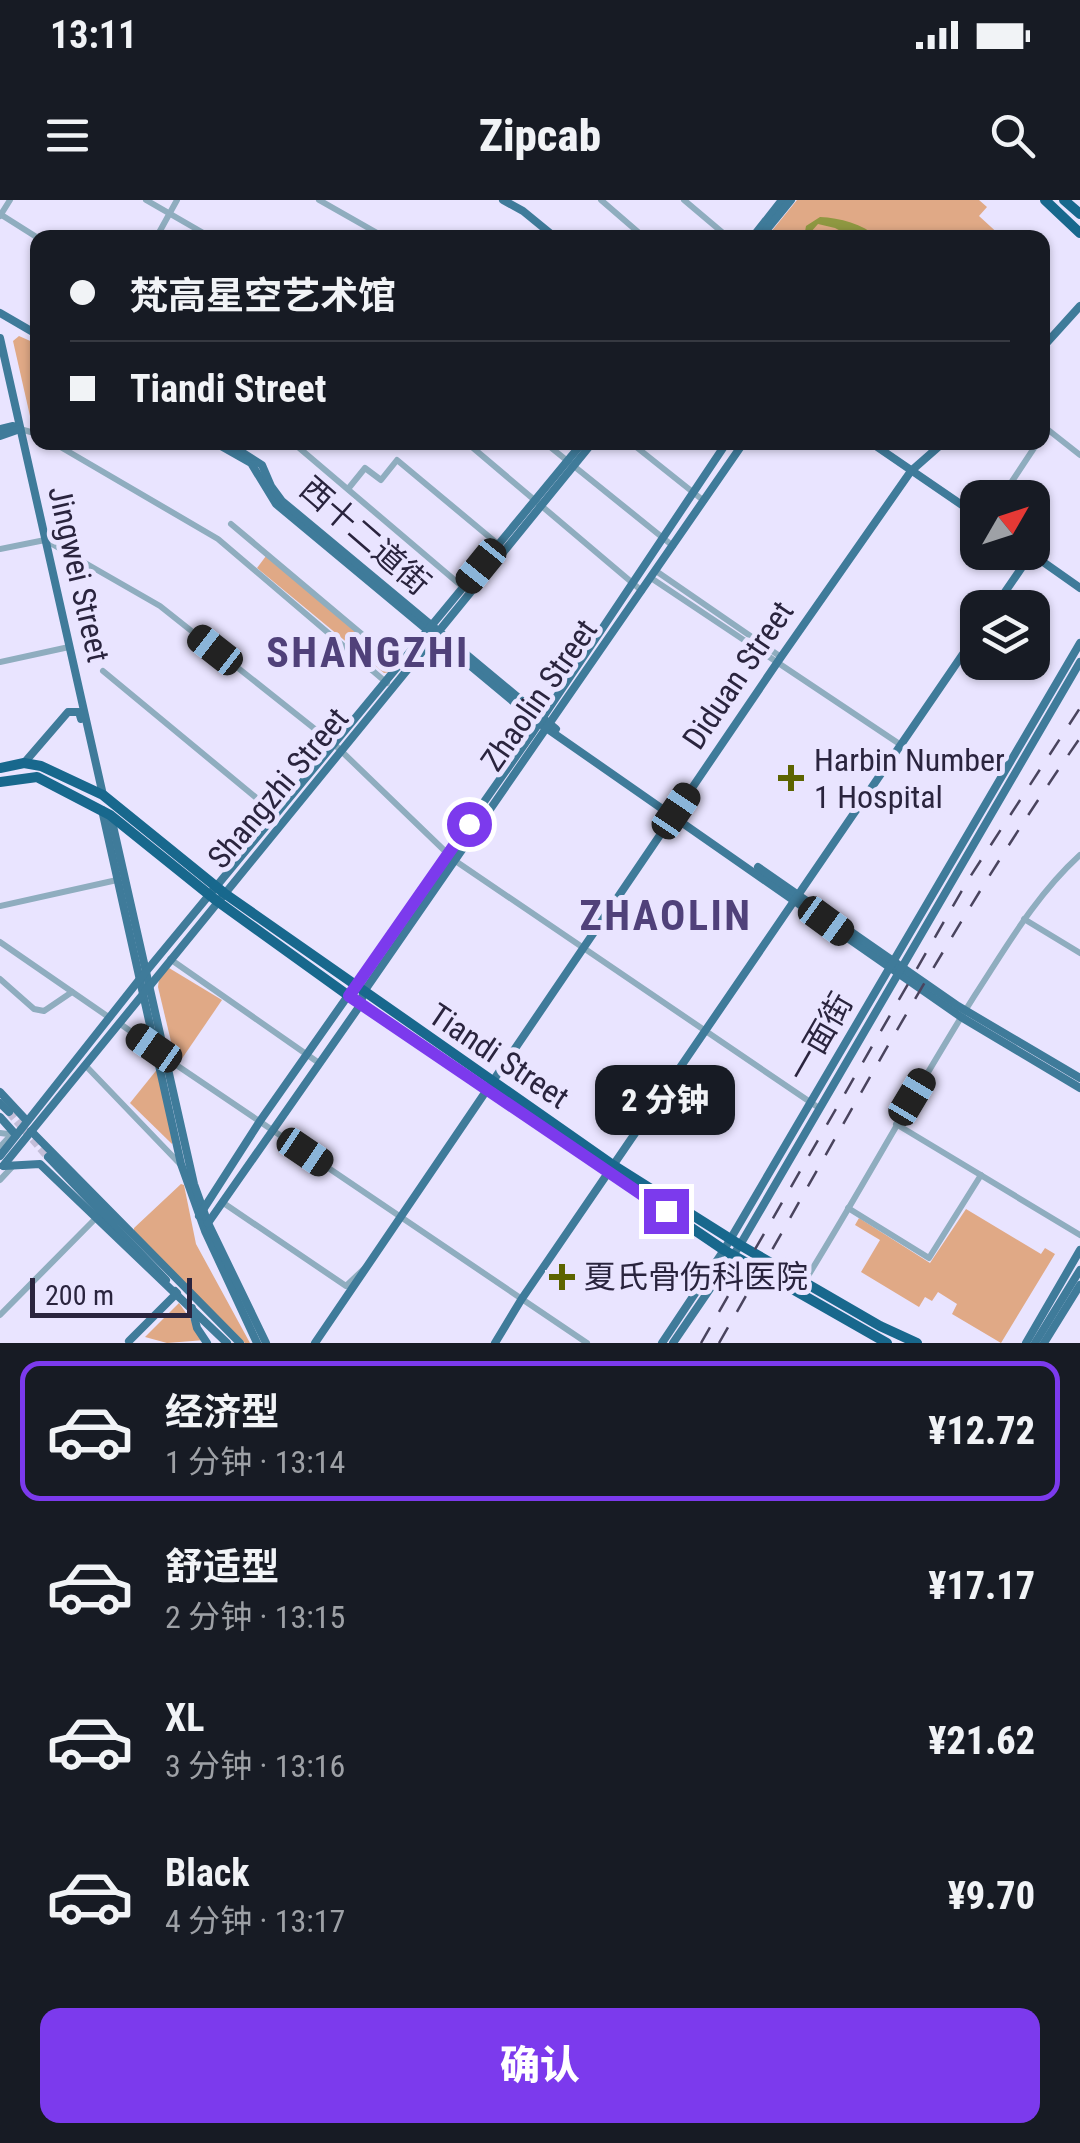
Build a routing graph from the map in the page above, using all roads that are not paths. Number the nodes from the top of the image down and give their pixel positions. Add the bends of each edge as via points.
1 (10, 200) edge
2 (146, 200) edge
3 (178, 200) edge
4 (318, 200) edge
5 (601, 200) edge
6 (684, 200) edge
7 (791, 200) edge
8 (1044, 200) edge
9 (1064, 200) edge
10 (506, 202) edge
11 (777, 202) edge
12 (170, 214) junction
13 (1080, 214) edge
14 (0, 215) edge
15 (161, 230) edge
16 (198, 230) edge
17 (372, 230) edge
18 (545, 230) edge
19 (636, 230) edge
20 (720, 230) edge
21 (758, 230) edge
22 (767, 230) edge
23 (30, 233) edge
24 (1080, 233) edge
25 (1080, 306) edge
26 (0, 312) edge
27 (0, 324) edge
28 (30, 332) edge
29 (30, 333) edge
30 (0, 338) edge
31 (1050, 339) edge
32 (0, 428) edge
33 (20, 429) junction
34 (30, 432) edge
35 (1050, 433) edge
36 (0, 436) edge
37 (66, 450) edge
38 (228, 450) edge
39 (240, 450) edge
40 (301, 450) edge
41 (475, 450) edge
42 (553, 450) edge
43 (578, 450) edge
44 (585, 450) edge
45 (640, 450) edge
46 (719, 450) edge
47 (728, 450) edge
48 (738, 450) edge
49 (882, 450) edge
50 (935, 450) edge
51 (1033, 450) edge
52 (1080, 455) edge
53 (734, 456) junction
54 (570, 464) junction
55 (911, 470) junction
56 (1013, 480) edge
57 (266, 484) junction
58 (348, 490) junction
59 (693, 492) junction
60 (704, 501) junction
61 (538, 503) junction
62 (960, 504) edge
63 (230, 524) dead end
64 (663, 538) junction
65 (45, 540) junction
66 (499, 545) junction
67 (673, 546) junction
68 (0, 549) edge
69 (1050, 567) edge
70 (654, 575) junction
71 (632, 583) junction
72 (464, 588) junction
73 (1080, 588) edge
74 (642, 591) junction
75 (433, 632) junction
76 (1080, 643) edge
77 (69, 647) junction
78 (779, 659) junction
79 (960, 659) edge
80 (0, 662) edge
81 (1080, 662) edge
82 (400, 666) junction
83 (103, 671) dead end
84 (387, 683) junction
85 (544, 723) junction
86 (902, 745) junction
87 (338, 749) junction
88 (24, 763) junction
89 (0, 768) edge
90 (0, 782) edge
91 (102, 790) junction
92 (106, 813) junction
93 (674, 813) junction
94 (277, 815) junction
95 (1080, 855) edge
96 (451, 857) junction
97 (117, 880) junction
98 (217, 895) junction
99 (796, 897) junction
100 (0, 906) edge
101 (1024, 919) junction
102 (0, 942) edge
103 (583, 947) junction
104 (1080, 954) edge
105 (170, 959) junction
106 (896, 966) junction
107 (147, 972) junction
108 (0, 979) edge
109 (140, 980) junction
110 (150, 984) junction
111 (72, 992) junction
112 (142, 992) junction
113 (357, 996) junction
114 (963, 1014) junction
115 (114, 1020) junction
116 (707, 1030) junction
117 (154, 1048) junction
118 (307, 1054) junction
119 (165, 1057) junction
120 (319, 1063) junction
121 (84, 1064) junction
122 (1080, 1078) edge
123 (490, 1085) junction
124 (1080, 1088) edge
125 (0, 1092) edge
126 (0, 1103) edge
127 (815, 1105) junction
128 (4, 1115) edge
129 (27, 1121) junction
130 (260, 1121) junction
131 (896, 1124) junction
132 (273, 1130) junction
133 (32, 1131) junction
134 (0, 1133) edge
135 (14, 1135) junction
136 (0, 1147) edge
137 (46, 1158) junction
138 (1, 1161) edge
139 (15, 1164) junction
140 (181, 1164) junction
141 (611, 1169) junction
142 (981, 1175) junction
143 (0, 1180) edge
144 (222, 1202) junction
145 (848, 1208) junction
146 (201, 1212) junction
147 (400, 1216) junction
148 (96, 1218) junction
149 (208, 1223) junction
150 (1080, 1235) edge
151 (732, 1247) junction
152 (1080, 1250) edge
153 (369, 1266) junction
154 (1080, 1270) edge
155 (804, 1282) junction
156 (1080, 1285) edge
157 (177, 1293) junction
158 (796, 1293) junction
159 (521, 1300) junction
160 (192, 1308) junction
161 (0, 1315) edge
162 (874, 1340) edge
163 (128, 1341) edge
164 (207, 1343) edge
165 (227, 1343) edge
166 (240, 1343) edge
167 (257, 1343) edge
168 (266, 1343) edge
169 (315, 1343) edge
170 (495, 1343) edge
171 (587, 1343) edge
172 (662, 1343) edge
173 (673, 1343) edge
174 (887, 1343) edge
175 (917, 1343) edge
176 (1026, 1343) edge
177 (1035, 1343) edge
178 (1044, 1343) edge

1 - 14 street
2 - 12 street
3 - 12 street
4 - 17 street
5 - 19 street
6 - 20 street
7 - 22 main road
8 - 24 highway
9 - 13 highway
10 - 18 main road
11 - 21 main road
12 - 15 street
12 - 16 street
14 - 23 street
25 - 31 main road
26 - 28 main road
27 - 29 main road
30 - 33 main road, Jingwei Street
32 - 33 main road
33 - 34 street
33 - 36 main road
33 - 65 main road, Jingwei Street
35 - 52 street
37 - 84 street via 218,539
38 - 57 main road via 250,463
39 - 57 main road via 257,460
40 - 58 street
41 - 61 street
42 - 54 street
43 - 54 main road, Shangzhi Street
44 - 54 main road, Shangzhi Street
45 - 59 street
46 - 59 main road, Zhaolin Street
47 - 53 street
48 - 53 main road, Zhaolin Street
49 - 55 main road
50 - 55 main road, Diduan Street
51 - 56 street
53 - 60 main road, Zhaolin Street
54 - 61 main road, Shangzhi Street
54 - 64 street
55 - 62 main road
55 - 78 main road, Diduan Street
57 - 75 main road, 西十二道街 via 276,504
58 - 66 street via 365,468 381,480 397,460
58 - 72 street
59 - 60 street
59 - 64 main road, Zhaolin Street
60 - 67 main road, Zhaolin Street
61 - 66 main road, Shangzhi Street
61 - 71 street
61 - 75 main road, Shangzhi Street
63 - 82 street
64 - 67 street
64 - 71 main road, Zhaolin Street
65 - 68 street
65 - 77 main road, Jingwei Street
65 - 87 street via 160,606
66 - 72 main road, Shangzhi Street
67 - 70 main road, Zhaolin Street
69 - 73 main road
70 - 74 main road, Zhaolin Street
70 - 78 street
71 - 74 street
71 - 85 main road, Zhaolin Street
72 - 75 main road, Shangzhi Street
74 - 85 main road, Zhaolin Street
75 - 82 main road, Shangzhi Street
75 - 85 main road, 西十二道街
75 - 87 main road, Shangzhi Street
76 - 106 main road
77 - 80 street
77 - 91 main road, Jingwei Street
78 - 86 street
78 - 93 main road, Diduan Street
79 - 86 main road
81 - 106 main road
82 - 84 main road, Shangzhi Street
83 - 94 street
84 - 87 main road, Shangzhi Street
85 - 93 main road, 西十二道街
85 - 96 main road, Zhaolin Street
86 - 99 main road
87 - 94 main road, Shangzhi Street
87 - 96 street
87 - 98 main road, Shangzhi Street
88 - 89 highway
88 - 91 highway
88 - 91 main road via 68,712 79,712
90 - 92 highway via 37,777
91 - 92 main road
91 - 98 highway
92 - 97 main road
92 - 98 highway
92 - 107 main road
93 - 99 main road, 西十二道街
93 - 103 main road, Diduan Street
94 - 98 main road, Shangzhi Street
95 - 101 street
96 - 103 street
96 - 113 main road, Zhaolin Street
97 - 100 street
97 - 109 main road
98 - 105 main road, Shangzhi Street
98 - 107 main road, Shangzhi Street
98 - 113 highway, Tiandi Street
99 - 106 main road, 西十二道街
99 - 116 main road
101 - 104 street
101 - 114 street
102 - 111 street
103 - 116 street
103 - 123 main road, Diduan Street
105 - 110 main road, Shangzhi Street
105 - 118 street
106 - 114 main road, 西十二道街
106 - 127 main road
107 - 109 main road, Shangzhi Street
107 - 110 main road
108 - 111 street via 44,1012
109 - 112 main road
109 - 115 main road, Shangzhi Street
110 - 112 main road, Shangzhi Street
110 - 119 main road
111 - 115 street
112 - 115 main road, Shangzhi Street
112 - 117 main road
113 - 118 main road, Zhaolin Street
113 - 120 main road, Zhaolin Street
113 - 123 highway, Tiandi Street
114 - 122 main road
114 - 124 main road
114 - 131 street
115 - 117 street
115 - 121 main road, Shangzhi Street
115 - 129 main road, Shangzhi Street
116 - 127 street
116 - 141 main road
117 - 140 main road
118 - 120 street
118 - 130 main road, Zhaolin Street
119 - 130 street
119 - 146 main road
120 - 132 main road, Zhaolin Street
121 - 133 main road, Shangzhi Street
121 - 140 street
123 - 141 highway, Tiandi Street
123 - 147 main road, Diduan Street
125 - 129 main road
126 - 128 main road
127 - 151 main road
128 - 135 main road
129 - 135 main road, Shangzhi Street
130 - 132 street
130 - 146 main road, Zhaolin Street
131 - 142 street
131 - 145 street
132 - 144 main road, Zhaolin Street
132 - 147 street
133 - 137 main road
133 - 138 main road, Shangzhi Street
134 - 135 street
135 - 136 street
135 - 138 main road, Shangzhi Street
137 - 139 main road
137 - 148 main road
137 - 157 main road
137 - 166 main road
138 - 139 main road
139 - 143 street
140 - 146 main road
141 - 151 highway, Tiandi Street
141 - 159 main road
142 - 145 street via 929,1258
142 - 150 street
144 - 149 main road, Zhaolin Street
144 - 153 street via 346,1286
145 - 155 street
146 - 149 main road
146 - 167 main road
147 - 153 main road, Diduan Street
147 - 159 street
148 - 157 main road
148 - 161 street
149 - 168 main road
151 - 155 highway, Tiandi Street
151 - 158 highway, Tiandi Street
151 - 172 main road
151 - 173 main road
152 - 176 main road
153 - 169 main road, Diduan Street
154 - 177 main road
155 - 158 street
155 - 175 highway, Tiandi Street
156 - 178 main road
157 - 160 main road
157 - 163 main road
158 - 162 highway, Tiandi Street
159 - 170 main road
159 - 171 street
160 - 164 main road
160 - 165 main road
162 - 174 highway, Tiandi Street

